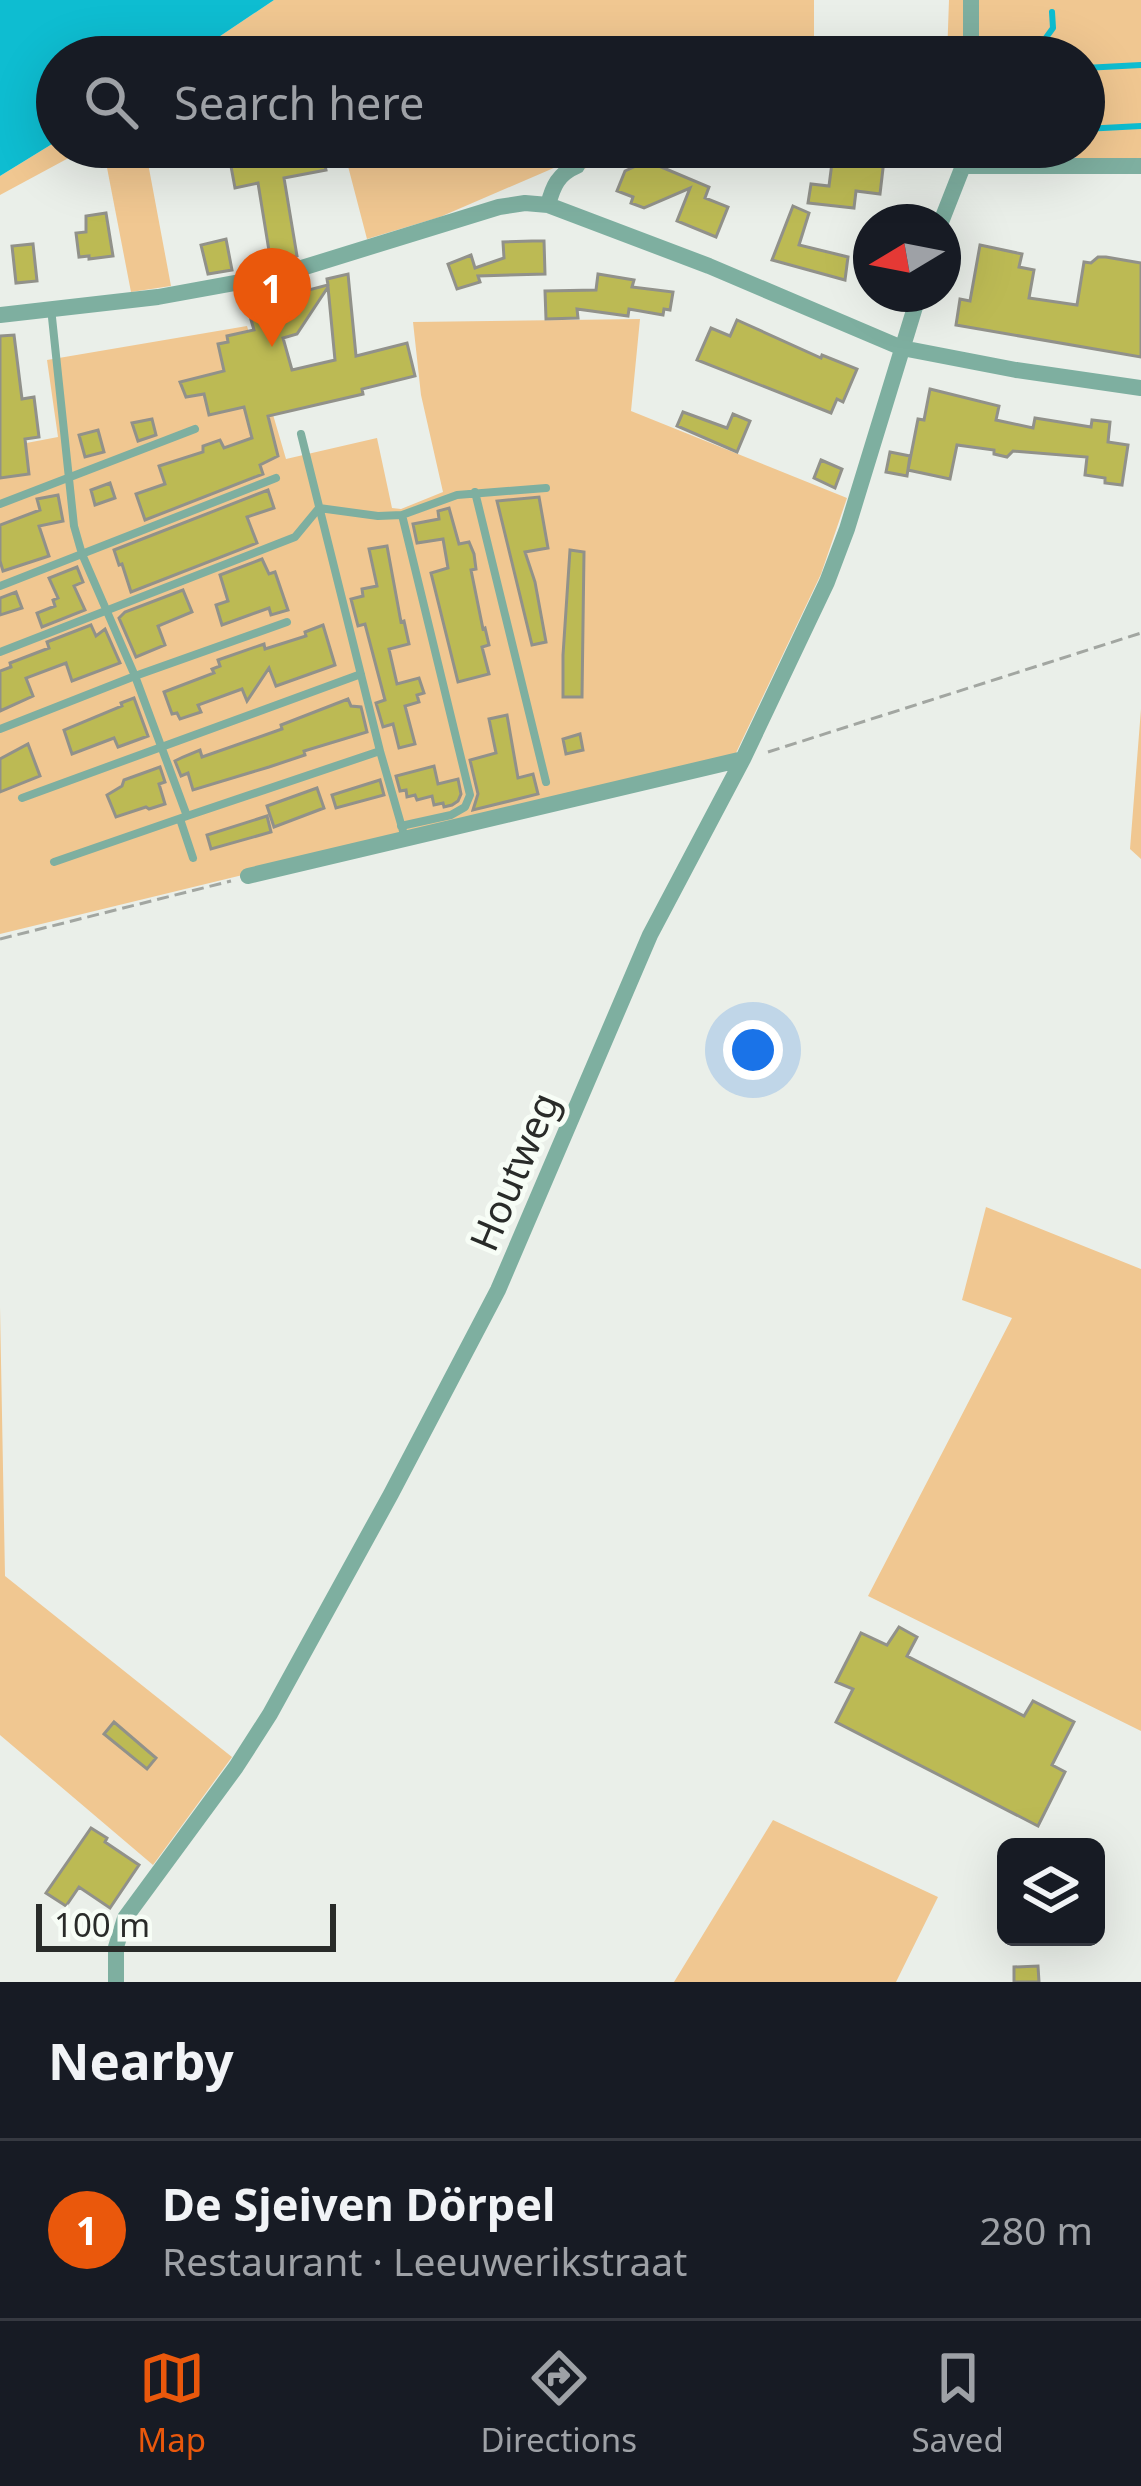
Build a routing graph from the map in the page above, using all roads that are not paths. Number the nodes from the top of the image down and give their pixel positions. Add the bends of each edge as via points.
1 (971, 0) edge
2 (971, 36) edge
3 (1105, 164) edge
4 (1141, 166) edge
5 (573, 168) edge
6 (960, 168) edge
7 (947, 204) edge
8 (548, 205) junction
9 (51, 308) junction
10 (913, 312) edge
11 (0, 315) edge
12 (902, 348) junction
13 (1141, 388) edge
14 (195, 429) dead end
15 (301, 434) dead end
16 (68, 477) junction
17 (276, 478) dead end
18 (546, 488) dead end
19 (475, 492) junction
20 (0, 504) edge
21 (319, 508) junction
22 (402, 515) junction
23 (82, 554) junction
24 (0, 586) edge
25 (107, 611) junction
26 (287, 622) dead end
27 (0, 652) edge
28 (361, 674) junction
29 (135, 676) junction
30 (0, 729) edge
31 (163, 746) junction
32 (380, 751) junction
33 (743, 759) junction
34 (545, 782) dead end
35 (22, 798) dead end
36 (183, 818) junction
37 (403, 832) junction
38 (193, 858) dead end
39 (54, 862) dead end
40 (248, 876) road end
41 (116, 1982) edge

1 - 2 street
3 - 4 street
5 - 8 street via 561,175
6 - 7 street
8 - 9 street via 499,207 279,275
8 - 12 street
9 - 11 street
9 - 16 lane
10 - 12 street, Houtweg
12 - 13 street
12 - 33 street, Houtweg via 838,554
14 - 16 lane
15 - 21 lane
16 - 20 lane
16 - 23 lane
17 - 23 lane
18 - 19 lane
19 - 22 lane
19 - 34 lane
21 - 22 lane
21 - 25 lane via 295,537
21 - 28 lane
22 - 37 lane via 470,795 451,815
23 - 24 lane
23 - 25 lane
25 - 27 lane
25 - 29 lane
26 - 29 lane
28 - 31 lane
28 - 32 lane
29 - 30 lane
29 - 31 lane
31 - 35 lane
31 - 36 lane
32 - 36 lane
32 - 37 lane
33 - 37 street
33 - 41 street, Houtweg via 650,935 480,1326 270,1714 125,1918
36 - 38 lane
36 - 39 lane
37 - 40 street

